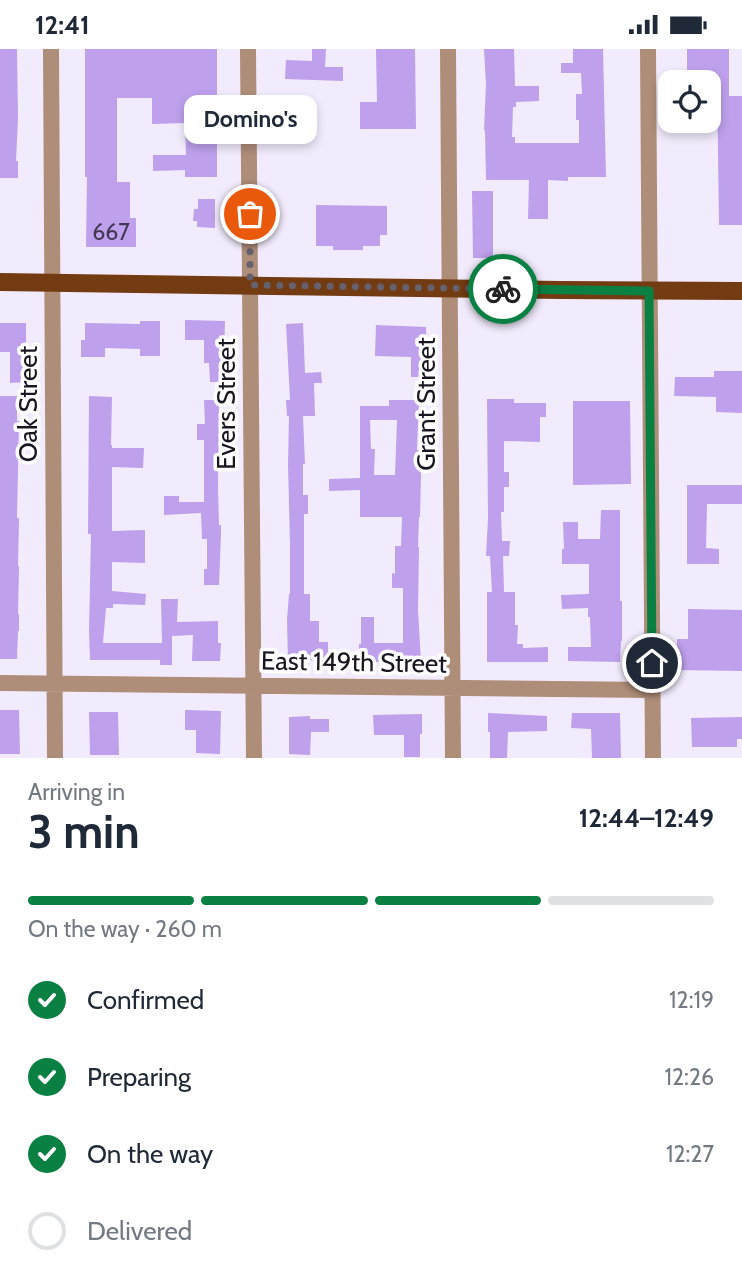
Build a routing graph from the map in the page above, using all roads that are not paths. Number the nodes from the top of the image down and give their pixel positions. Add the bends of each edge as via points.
1 (51, 49) edge
2 (248, 49) edge
3 (448, 49) edge
4 (648, 49) edge
5 (0, 282) edge
6 (53, 282) junction
7 (250, 285) junction
8 (450, 288) junction
9 (649, 291) junction
10 (742, 291) edge
11 (0, 683) edge
12 (55, 683) junction
13 (253, 685) junction
14 (453, 688) junction
15 (652, 690) junction
16 (55, 758) edge
17 (254, 758) edge
18 (453, 758) edge
19 (653, 758) edge

1 - 6 street, Oak Street
2 - 7 street, Evers Street
3 - 8 street, Grant Street
4 - 9 street
5 - 6 main road
6 - 7 main road
6 - 12 street, Oak Street
7 - 8 main road
7 - 13 street, Evers Street
8 - 9 main road
8 - 14 street, Grant Street
9 - 10 main road
9 - 15 street
11 - 12 street, East 149th Street
12 - 13 street, East 149th Street
12 - 16 street, Oak Street
13 - 14 street, East 149th Street
13 - 17 street, Evers Street
14 - 15 street, East 149th Street
14 - 18 street, Grant Street
15 - 19 street

